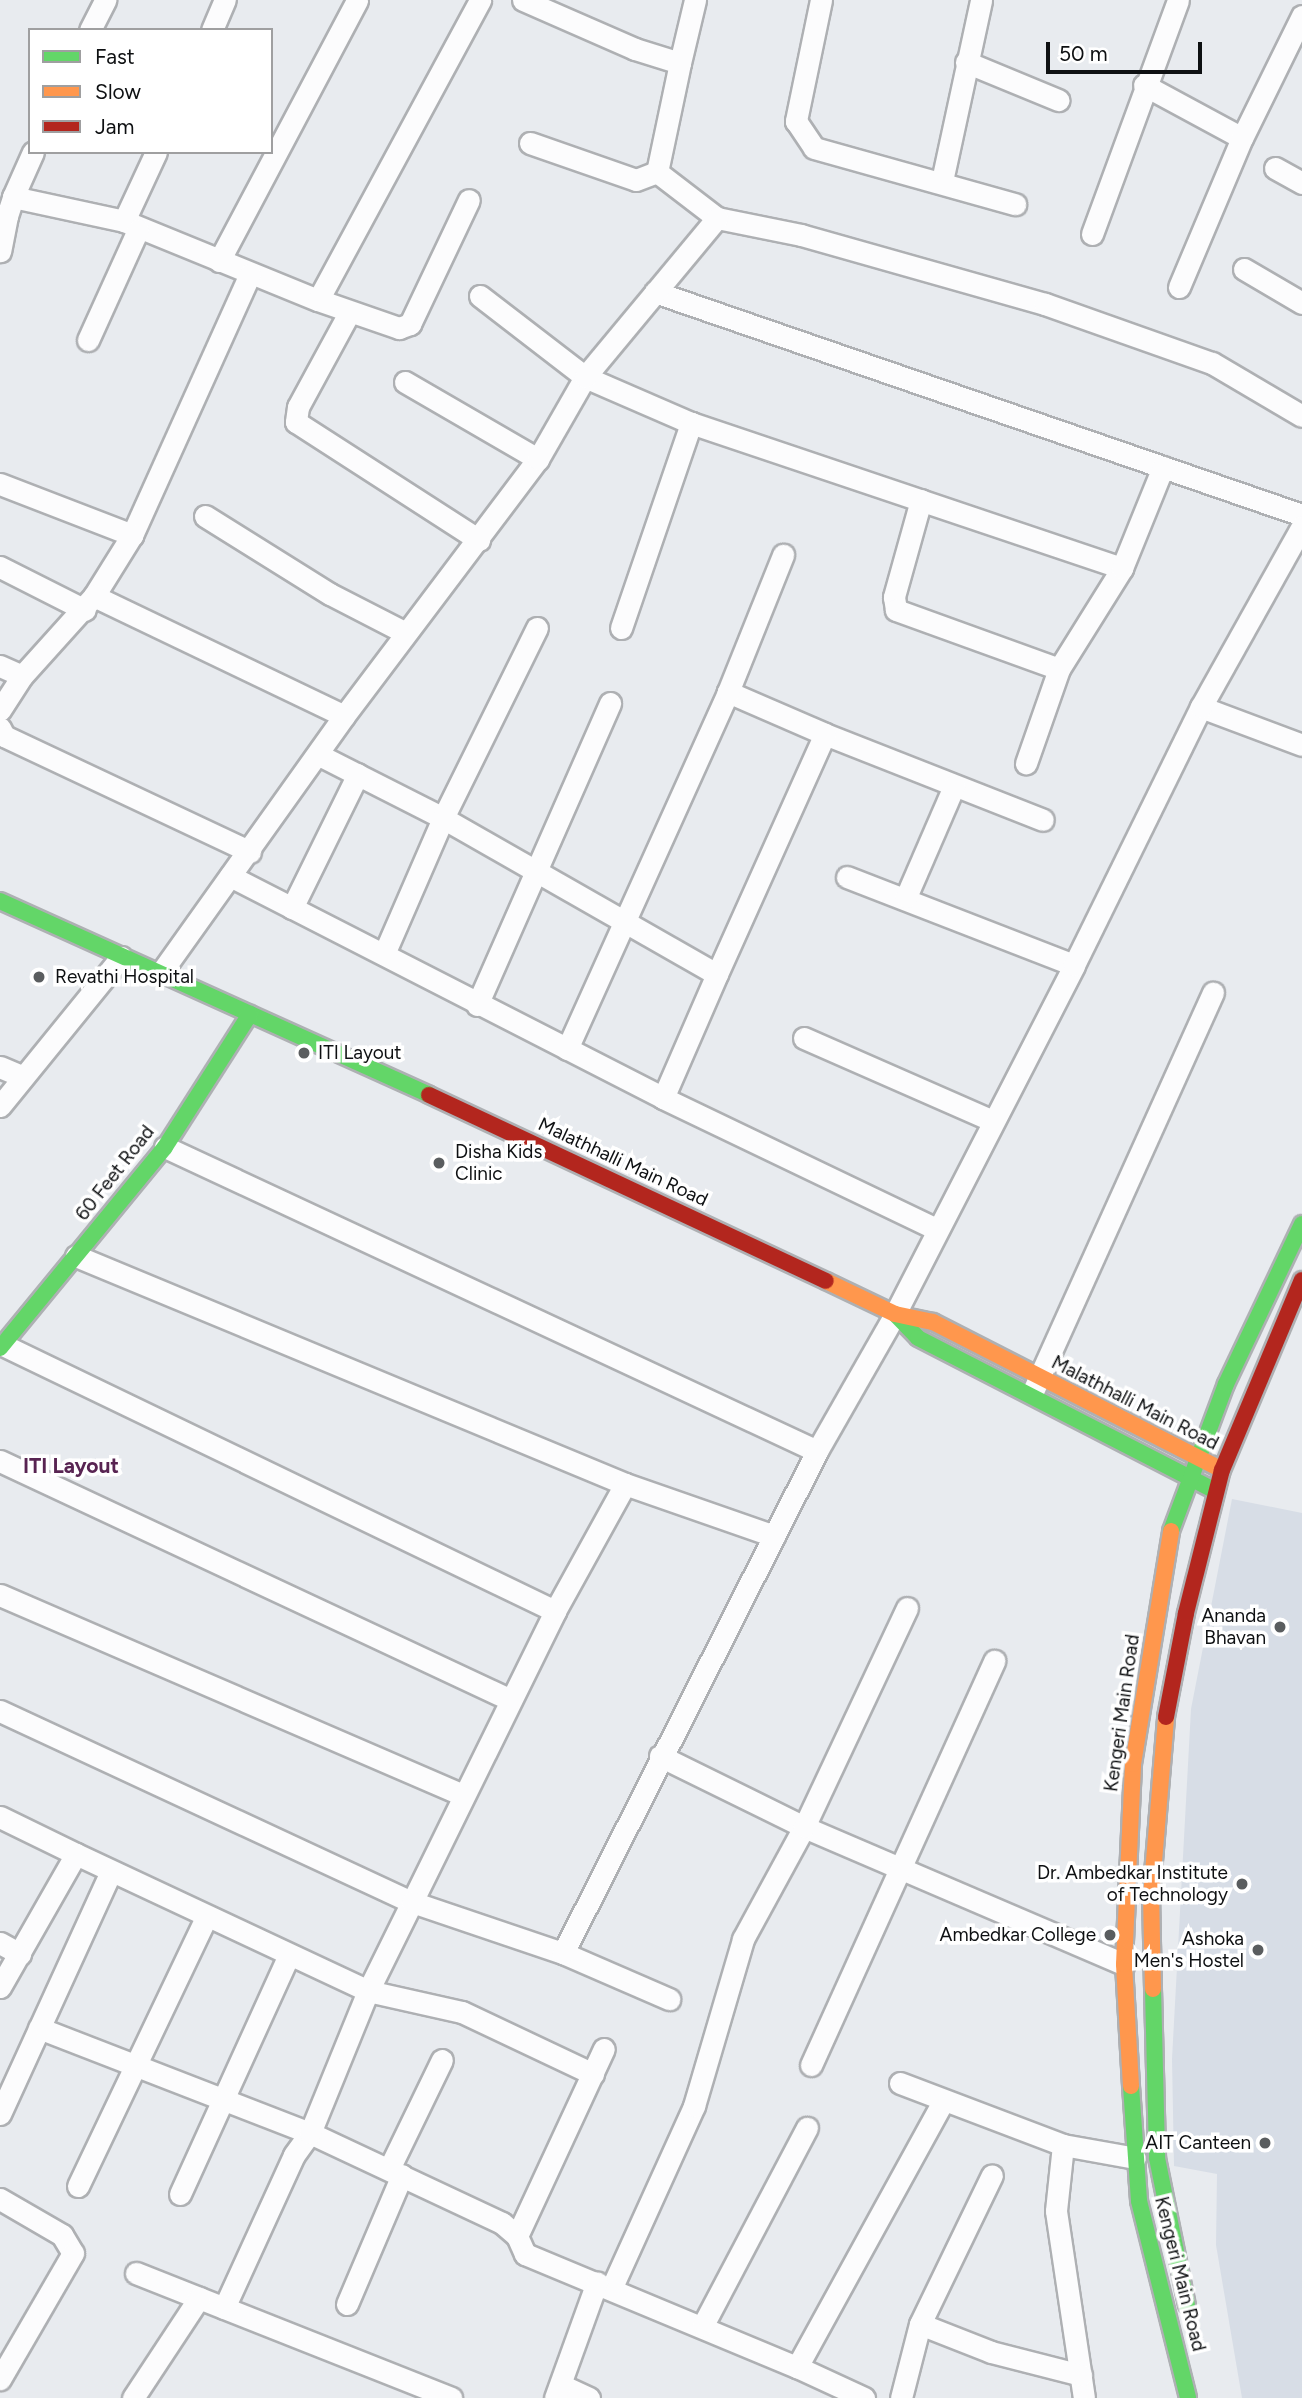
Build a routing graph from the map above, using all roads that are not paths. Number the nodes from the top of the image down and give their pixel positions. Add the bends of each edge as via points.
1 (104, 0) edge
2 (225, 0) edge
3 (357, 0) edge
4 (480, 0) edge
5 (523, 0) edge
6 (695, 0) edge
7 (821, 0) edge
8 (981, 0) edge
9 (1178, 0) edge
10 (1302, 16) edge
11 (91, 28) edge
12 (213, 28) edge
13 (966, 62) junction
14 (680, 63) junction
15 (1144, 85) junction
16 (1058, 100) dead end
17 (1242, 138) junction
18 (530, 143) dead end
19 (32, 154) edge
20 (155, 154) edge
21 (1275, 168) dead end
22 (657, 172) junction
23 (942, 181) junction
24 (1302, 184) edge
25 (469, 200) dead end
26 (1015, 204) dead end
27 (6, 210) edge
28 (717, 218) junction
29 (131, 226) junction
30 (1092, 234) dead end
31 (0, 251) edge
32 (219, 261) junction
33 (1244, 270) dead end
34 (250, 274) junction
35 (1179, 287) dead end
36 (655, 292) junction
37 (480, 296) dead end
38 (318, 300) junction
39 (1302, 303) edge
40 (349, 313) junction
41 (88, 340) dead end
42 (585, 377) junction
43 (405, 382) dead end
44 (1302, 416) edge
45 (691, 423) junction
46 (538, 459) junction
47 (1163, 467) junction
48 (0, 484) edge
49 (921, 500) junction
50 (1302, 515) edge
51 (205, 516) dead end
52 (1302, 526) edge
53 (132, 535) junction
54 (479, 540) junction
55 (783, 555) dead end
56 (0, 567) edge
57 (1122, 568) junction
58 (89, 603) junction
59 (537, 628) dead end
60 (621, 628) dead end
61 (406, 633) junction
62 (0, 666) edge
63 (1059, 669) junction
64 (22, 676) junction
65 (728, 692) junction
66 (610, 703) dead end
67 (1201, 707) junction
68 (0, 710) edge
69 (344, 716) junction
70 (0, 728) edge
71 (825, 734) junction
72 (1302, 745) edge
73 (319, 755) junction
74 (1026, 763) dead end
75 (358, 774) junction
76 (954, 786) junction
77 (443, 818) junction
78 (1043, 820) dead end
79 (250, 852) junction
80 (537, 874) junction
81 (230, 876) junction
82 (847, 877) dead end
83 (906, 897) junction
84 (0, 901) edge
85 (292, 908) junction
86 (625, 925) junction
87 (384, 954) junction
88 (121, 957) junction
89 (1074, 965) junction
90 (160, 974) junction
91 (718, 974) junction
92 (1213, 992) dead end
93 (477, 1005) junction
94 (250, 1014) junction
95 (804, 1038) dead end
96 (567, 1049) junction
97 (0, 1067) edge
98 (23, 1077) junction
99 (663, 1098) junction
100 (0, 1106) edge
101 (991, 1120) junction
102 (165, 1147) junction
103 (1302, 1224) edge
104 (936, 1229) junction
105 (76, 1256) junction
106 (1302, 1280) edge
107 (895, 1314) junction
108 (2, 1347) edge
109 (1034, 1388) junction
110 (817, 1451) junction
111 (1196, 1455) junction
112 (0, 1461) edge
113 (1222, 1470) junction
114 (1189, 1477) junction
115 (625, 1484) junction
116 (1216, 1492) junction
117 (774, 1536) junction
118 (0, 1595) edge
119 (907, 1608) dead end
120 (555, 1611) junction
121 (994, 1661) dead end
122 (511, 1700) junction
123 (0, 1711) edge
124 (660, 1756) junction
125 (463, 1795) junction
126 (0, 1817) edge
127 (804, 1827) junction
128 (76, 1854) junction
129 (900, 1868) junction
130 (111, 1871) junction
131 (412, 1902) junction
132 (207, 1916) junction
133 (0, 1944) edge
134 (563, 1953) junction
135 (20, 1954) junction
136 (289, 1955) junction
137 (1124, 1964) junction
138 (0, 1987) edge
139 (368, 1991) junction
140 (669, 1999) dead end
141 (40, 2028) junction
142 (604, 2049) dead end
143 (442, 2060) dead end
144 (811, 2065) dead end
145 (133, 2067) junction
146 (593, 2074) junction
147 (900, 2083) dead end
148 (223, 2100) junction
149 (943, 2102) junction
150 (0, 2115) edge
151 (807, 2128) dead end
152 (310, 2133) junction
153 (1063, 2145) junction
154 (1135, 2158) junction
155 (396, 2172) junction
156 (992, 2175) dead end
157 (78, 2186) dead end
158 (180, 2194) dead end
159 (0, 2199) edge
160 (1165, 2200) junction
161 (1139, 2201) junction
162 (517, 2236) junction
163 (136, 2273) dead end
164 (605, 2285) junction
165 (199, 2298) junction
166 (347, 2304) dead end
167 (224, 2308) junction
168 (920, 2324) junction
169 (703, 2325) junction
170 (1192, 2325) dead end
171 (797, 2367) junction
172 (1081, 2375) junction
173 (0, 2379) edge
174 (558, 2391) edge
175 (133, 2398) edge
176 (451, 2398) edge
177 (589, 2398) edge
178 (864, 2398) edge
179 (901, 2398) edge
180 (1084, 2398) edge
181 (1188, 2398) edge

1 - 11 street
2 - 12 street
3 - 32 street
4 - 38 street
5 - 14 street via 635,50
6 - 14 street
7 - 23 street via 796,121 814,148
8 - 13 street
9 - 15 street
10 - 17 street
13 - 16 street
13 - 23 street
14 - 22 street
15 - 17 street
15 - 30 street
17 - 35 street
18 - 22 street via 636,180
19 - 27 street
20 - 29 street
21 - 24 street
22 - 28 street
23 - 26 street
25 - 40 street via 410,324 399,328
27 - 29 street
27 - 31 street
28 - 36 street
28 - 44 street via 801,235 1045,304 1212,363
29 - 32 street
29 - 41 street
32 - 34 street
33 - 39 street
34 - 38 street
34 - 53 street
36 - 42 street
36 - 47 street
37 - 42 street
38 - 40 street
40 - 54 street via 298,407 296,422
42 - 45 street
42 - 46 street
43 - 46 street
45 - 49 street
45 - 60 street
46 - 54 street
47 - 50 street
47 - 57 street
48 - 53 street
49 - 57 street
49 - 63 street via 894,597 897,610
51 - 61 street via 330,594
52 - 67 street
53 - 58 street
54 - 61 street
55 - 65 street
56 - 58 street
57 - 63 street
58 - 64 street
58 - 69 street
59 - 77 street
61 - 69 street
62 - 64 street
63 - 74 street
64 - 68 street
65 - 71 street
65 - 86 street
66 - 80 street
67 - 72 street
67 - 89 street
69 - 73 street
70 - 79 street via 4,736
71 - 76 street
71 - 91 street
73 - 75 street
73 - 79 street
75 - 77 street
75 - 85 street
76 - 78 street
76 - 83 street
77 - 80 street
77 - 87 street
79 - 81 street
80 - 86 street
80 - 93 street
81 - 85 street
81 - 90 street
82 - 83 street
83 - 89 street
84 - 88 main road, Malathhalli Main Road
85 - 87 street
86 - 91 street
86 - 96 street
87 - 93 street
88 - 90 main road, Malathhalli Main Road
88 - 98 street
89 - 101 street
90 - 94 main road, Malathhalli Main Road
91 - 99 street
92 - 109 street
93 - 96 street
94 - 102 main road, 60 Feet Road
94 - 107 main road, Malathhalli Main Road
95 - 101 street
96 - 99 street
97 - 98 street
98 - 100 street
99 - 104 street
101 - 104 street
102 - 105 main road, 60 Feet Road
102 - 110 street
103 - 111 main road, Kengeri Main Road
104 - 107 street
105 - 108 main road, 60 Feet Road
105 - 115 street
106 - 113 main road, Kengeri Main Road
107 - 109 main road via 918,1338
107 - 110 street
108 - 120 street
109 - 111 main road, Malathhalli Main Road
109 - 114 main road
110 - 117 street
111 - 113 main road, Malathhalli Main Road
111 - 114 main road, Kengeri Main Road
112 - 122 street
113 - 116 main road, Kengeri Main Road
114 - 116 main road
114 - 137 main road, Kengeri Main Road via 1171,1530 1133,1764
115 - 117 street
115 - 120 street
116 - 160 main road, Kengeri Main Road via 1186,1613 1161,1745 1151,1897 1157,2158
117 - 124 street
118 - 125 street
119 - 127 street
120 - 122 street
121 - 129 street
122 - 125 street
123 - 131 street
124 - 127 street
124 - 134 street
125 - 131 street
126 - 128 street
127 - 129 street
127 - 164 street via 743,1938 694,2106
128 - 130 street
128 - 135 street
129 - 137 street
129 - 144 street
130 - 132 street
130 - 141 street
131 - 134 street
131 - 139 street
132 - 136 street
132 - 145 street
133 - 135 street
134 - 140 street
135 - 138 street
136 - 139 street
136 - 148 street
137 - 154 main road, Kengeri Main Road
139 - 146 street via 462,2012
139 - 152 street
141 - 145 street
141 - 150 street
142 - 146 street
143 - 155 street
145 - 148 street
145 - 157 street
146 - 162 street
147 - 149 street
148 - 152 street
148 - 158 street
149 - 153 street
149 - 171 street
151 - 169 street
152 - 155 street
152 - 167 street via 294,2155
153 - 154 street
153 - 172 street via 1056,2211
154 - 161 main road, Kengeri Main Road
155 - 162 street via 502,2223
155 - 166 street
156 - 168 street
159 - 173 street via 62,2235 73,2253
160 - 161 main road
160 - 170 main road, Kengeri Main Road
161 - 181 main road, Kengeri Main Road
162 - 164 street via 525,2254
163 - 165 street
164 - 169 street
164 - 174 street
165 - 167 street
165 - 175 street
167 - 176 street
168 - 172 street via 991,2352
168 - 179 street
169 - 171 street
171 - 178 street
172 - 180 street
174 - 177 street

